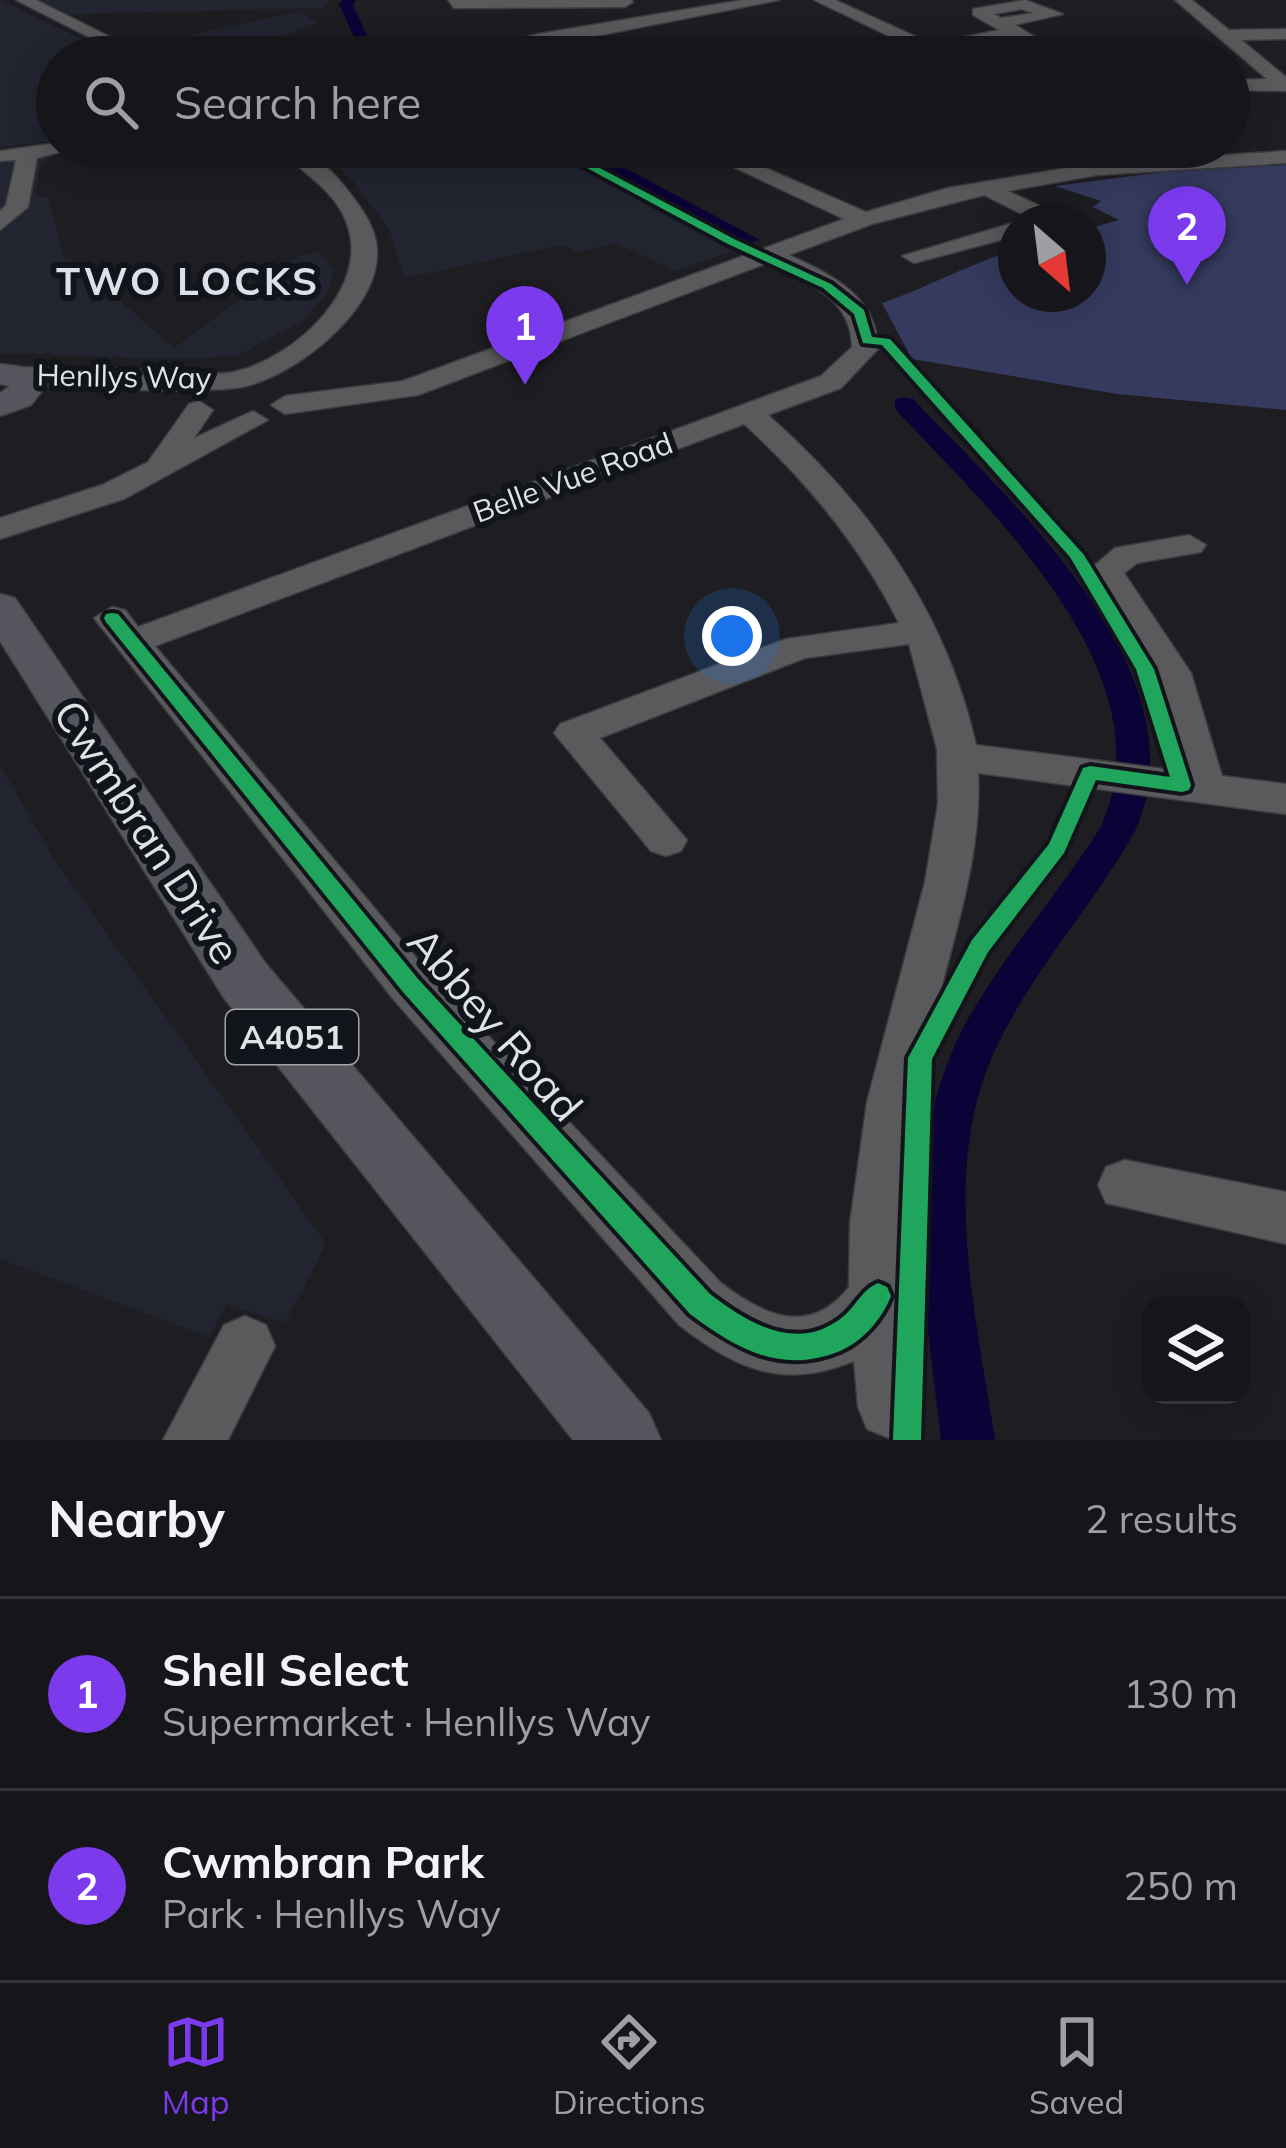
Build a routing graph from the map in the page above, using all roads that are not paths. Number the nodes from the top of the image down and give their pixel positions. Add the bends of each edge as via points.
1 (24, 0) edge
2 (771, 0) edge
3 (822, 0) edge
4 (1184, 0) edge
5 (466, 1) edge
6 (626, 2) edge
7 (1007, 28) junction
8 (1226, 34) junction
9 (1286, 34) edge
10 (98, 36) edge
11 (556, 36) edge
12 (903, 36) edge
13 (971, 36) edge
14 (1021, 36) edge
15 (1228, 36) edge
16 (1250, 55) edge
17 (1250, 85) edge
18 (1285, 85) edge
19 (36, 152) edge
20 (28, 153) junction
21 (0, 156) edge
22 (1286, 157) edge
23 (1250, 159) edge
24 (309, 168) edge
25 (748, 168) edge
26 (1107, 168) edge
27 (983, 188) junction
28 (1017, 204) edge
29 (864, 219) junction
30 (0, 223) edge
31 (998, 234) edge
32 (767, 254) junction
33 (914, 256) dead end
34 (302, 349) junction
35 (237, 380) junction
36 (5, 394) edge
37 (284, 394) junction
38 (198, 408) junction
39 (750, 414) junction
40 (253, 420) junction
41 (149, 473) junction
42 (0, 529) edge
43 (1189, 545) dead end
44 (0, 607) edge
45 (121, 630) joint
46 (919, 632) junction
47 (956, 755) junction
48 (1205, 788) junction
49 (1286, 799) edge
50 (666, 840) dead end
51 (1125, 1185) dead end
52 (1286, 1218) edge
53 (878, 1296) junction
54 (244, 1346) dead end
55 (889, 1407) dead end
56 (194, 1440) edge
57 (622, 1440) edge

1 - 10 street
2 - 11 street
3 - 12 street
4 - 8 street
5 - 6 street
7 - 7 street via 979,12 1032,4 1057,16
7 - 13 street
7 - 14 street
8 - 9 street
8 - 15 street
16 - 18 street
17 - 18 street
19 - 20 street
20 - 21 street
20 - 30 street via 17,207
22 - 23 street
24 - 34 street via 345,204 367,258 351,306
25 - 29 street
26 - 27 street
27 - 28 street
27 - 29 street
29 - 32 street
31 - 33 street
32 - 37 street via 408,389
32 - 39 street, Belle Vue Road via 852,303 867,340 859,359 831,382
34 - 35 street
34 - 37 street
35 - 36 street, Henllys Way
35 - 37 street, Henllys Way
35 - 38 street via 212,388
36 - 38 street, Henllys Way via 118,389
37 - 40 street, Henllys Way
38 - 40 street via 226,421
38 - 41 street, Henllys Way via 171,455
39 - 45 street, Belle Vue Road
39 - 46 street via 821,480 898,586
40 - 41 street, Henllys Way
41 - 42 street, Henllys Way
43 - 48 street via 1127,555 1105,571 1172,673
44 - 57 main road, Cwmbran Drive / A4051 via 245,981
45 - 53 street, Abbey Road via 411,986 700,1304 758,1342 809,1348 854,1330
46 - 47 street via 948,704
46 - 50 street via 799,646 574,733
47 - 48 street
47 - 53 street via 946,900 912,1010 879,1201
48 - 49 street
51 - 52 street
53 - 55 street
54 - 56 street

